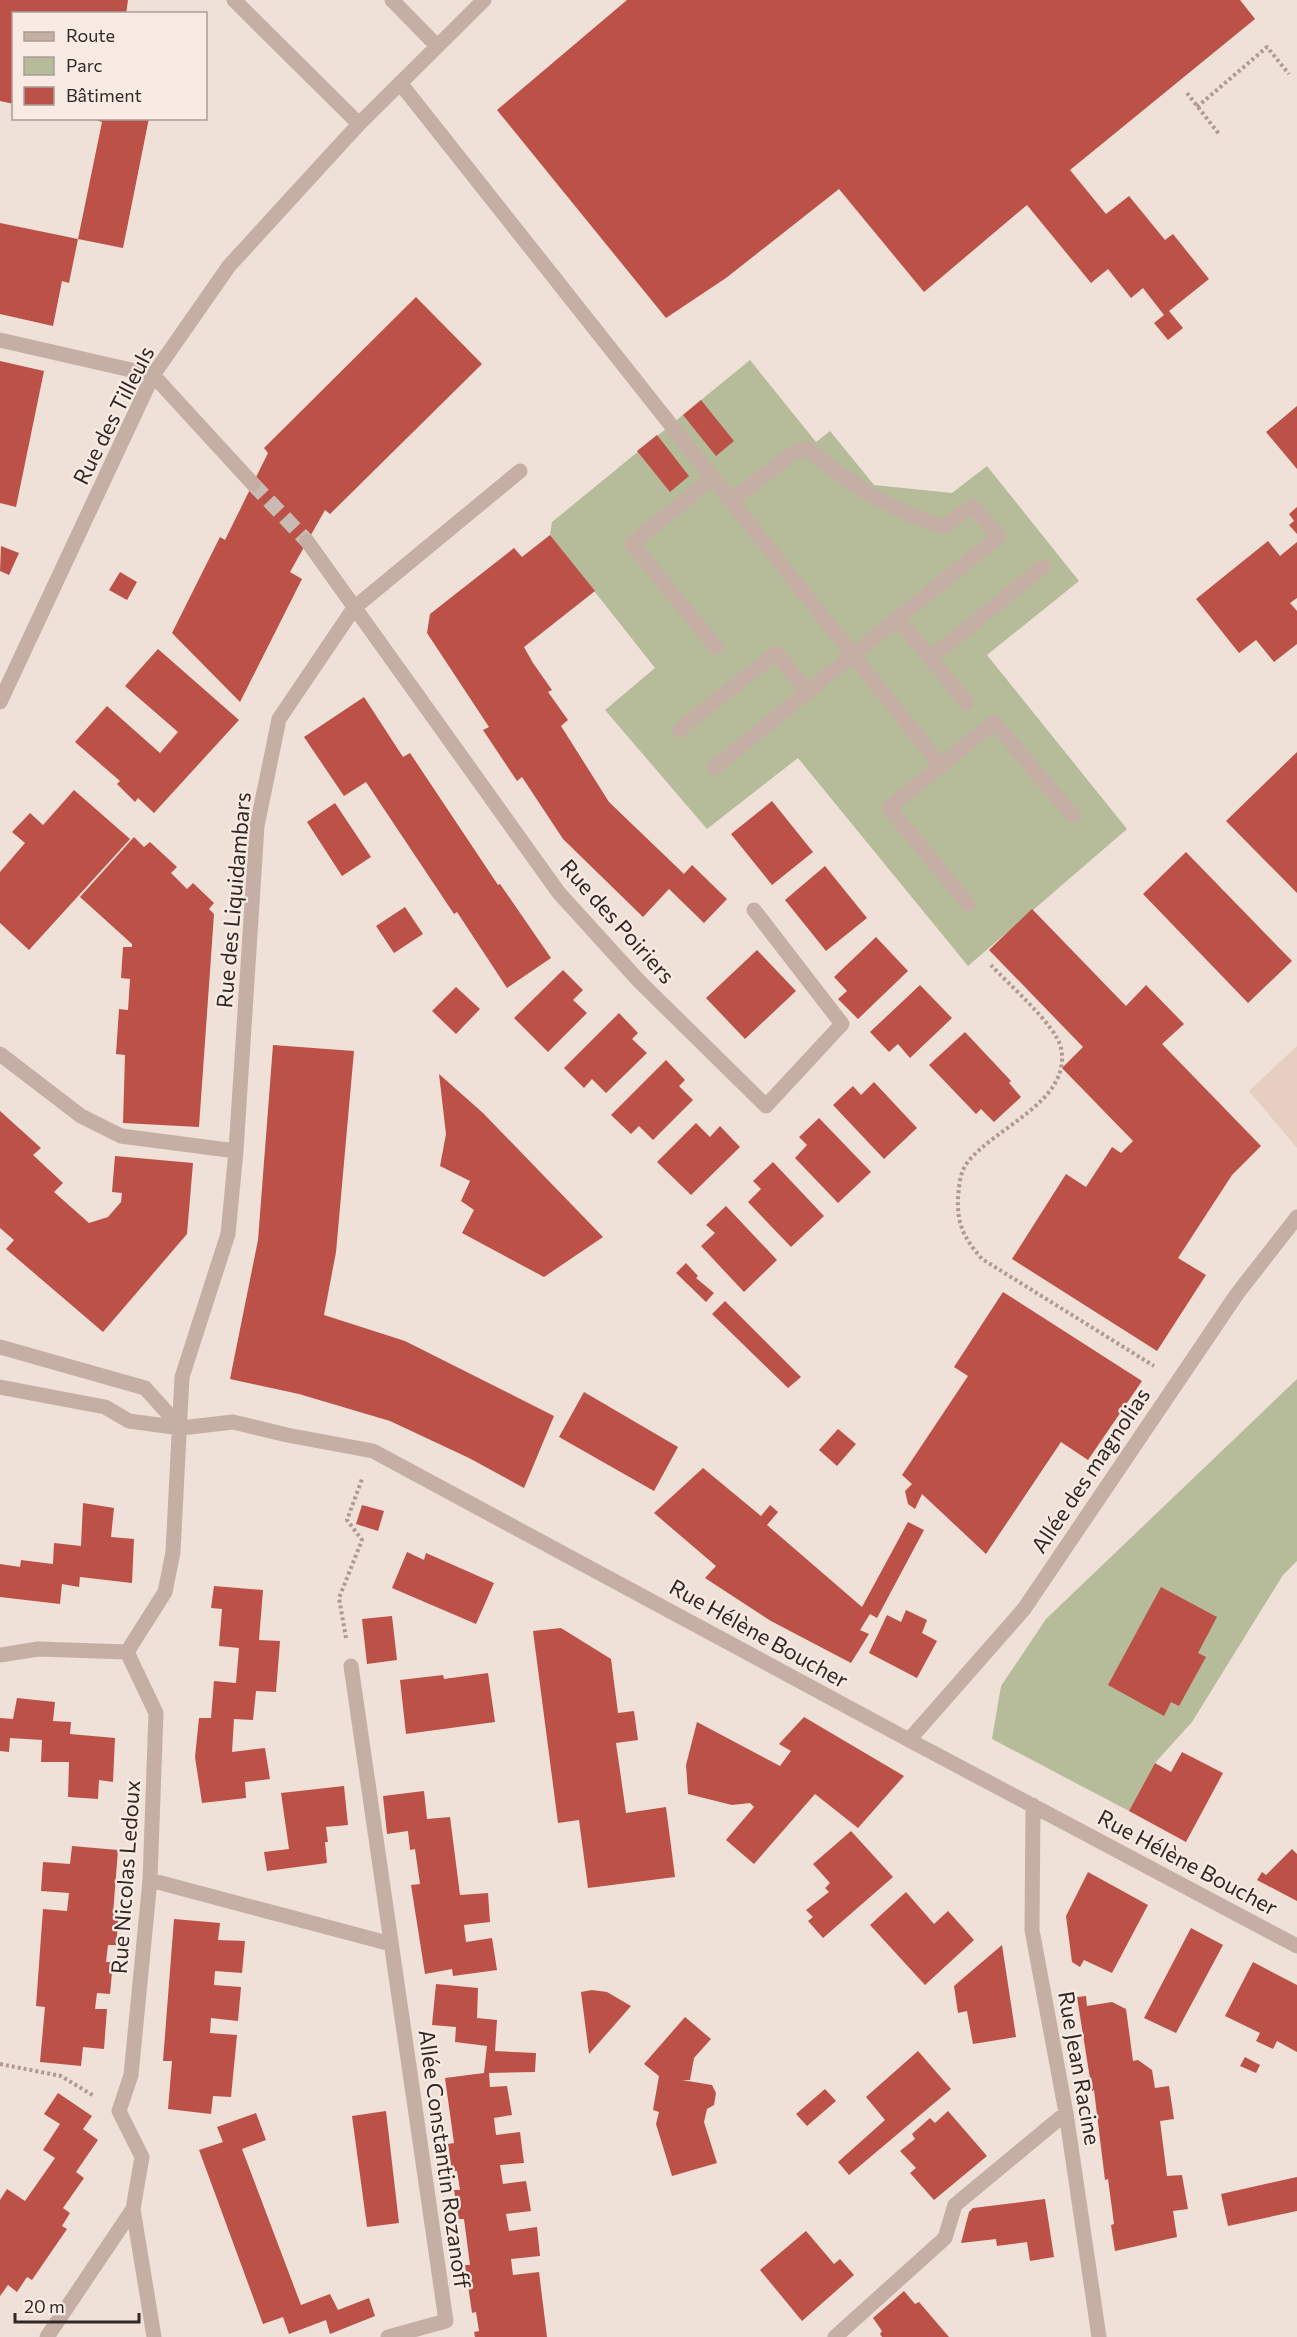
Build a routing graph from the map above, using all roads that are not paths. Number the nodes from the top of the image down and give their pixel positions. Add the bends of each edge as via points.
1 (234, 0) edge
2 (392, 0) edge
3 (484, 0) edge
4 (437, 46) junction
5 (400, 83) junction
6 (359, 124) junction
7 (0, 339) edge
8 (153, 375) junction
9 (520, 471) dead end
10 (711, 479) junction
11 (253, 484) tunnel mouth
12 (730, 502) junction
13 (307, 541) tunnel mouth
14 (1043, 567) dead end
15 (354, 608) junction
16 (898, 619) junction
17 (716, 647) dead end
18 (853, 656) junction
19 (930, 658) junction
20 (808, 692) junction
21 (0, 702) edge
22 (967, 703) dead end
23 (679, 730) dead end
24 (941, 766) junction
25 (714, 768) dead end
26 (1073, 816) dead end
27 (968, 904) dead end
28 (754, 910) dead end
29 (0, 1054) edge
30 (236, 1151) junction
31 (1297, 1217) edge
32 (0, 1347) edge
33 (0, 1387) edge
34 (181, 1428) junction
35 (127, 1652) junction
36 (0, 1654) edge
37 (351, 1666) road end
38 (909, 1740) junction
39 (1033, 1805) junction
40 (150, 1880) junction
41 (391, 1944) junction
42 (1297, 1946) edge
43 (1066, 2113) junction
44 (133, 2209) junction
45 (47, 2337) edge
46 (154, 2337) edge
47 (388, 2337) edge
48 (834, 2337) edge
49 (1099, 2337) edge

1 - 6 street
2 - 4 street
3 - 4 street, Rue des Tilleuls
4 - 5 street, Rue des Tilleuls
5 - 6 street, Rue des Tilleuls
5 - 10 street
6 - 8 street, Rue des Tilleuls via 229,266
7 - 8 street
8 - 11 street
8 - 21 street, Rue des Tilleuls
9 - 15 street, Rue des Liquidambars
10 - 12 street
10 - 17 street via 632,544
12 - 16 street via 790,455 807,448 868,494 943,527 972,506 999,536
12 - 18 street
13 - 15 street, Rue des Poiriers
14 - 19 street
15 - 28 street, Rue des Poiriers via 559,893 639,981 766,1106 842,1024
15 - 30 street, Rue des Liquidambars via 279,719 257,826
16 - 18 street
16 - 19 street
18 - 20 street
18 - 24 street
19 - 22 street
20 - 23 street via 776,653
20 - 25 street
24 - 26 street via 994,722
24 - 27 street via 889,808
29 - 30 street via 81,1116 121,1136
30 - 34 street, Rue des Liquidambars via 228,1234 182,1377
31 - 38 street, Allée des magnolias via 1177,1380 1024,1609
32 - 34 street via 145,1388
33 - 34 street, Rue Hélène Boucher via 105,1407 129,1421
34 - 35 street via 173,1552 165,1592
34 - 38 street, Rue Hélène Boucher via 233,1422 374,1450
35 - 36 street via 38,1649
35 - 40 street, Rue Nicolas Ledoux via 156,1713
37 - 41 street, Allée Constantin Rozanoff
38 - 39 street, Rue Hélène Boucher
39 - 42 street, Rue Hélène Boucher
39 - 43 street, Rue Jean Racine via 1032,1930
40 - 41 street
40 - 44 street, Rue Nicolas Ledoux via 131,2075 119,2111 142,2157
41 - 47 street, Allée Constantin Rozanoff via 446,2322
43 - 48 street via 955,2205 945,2238
43 - 49 street, Rue Jean Racine
44 - 45 street
44 - 46 street

